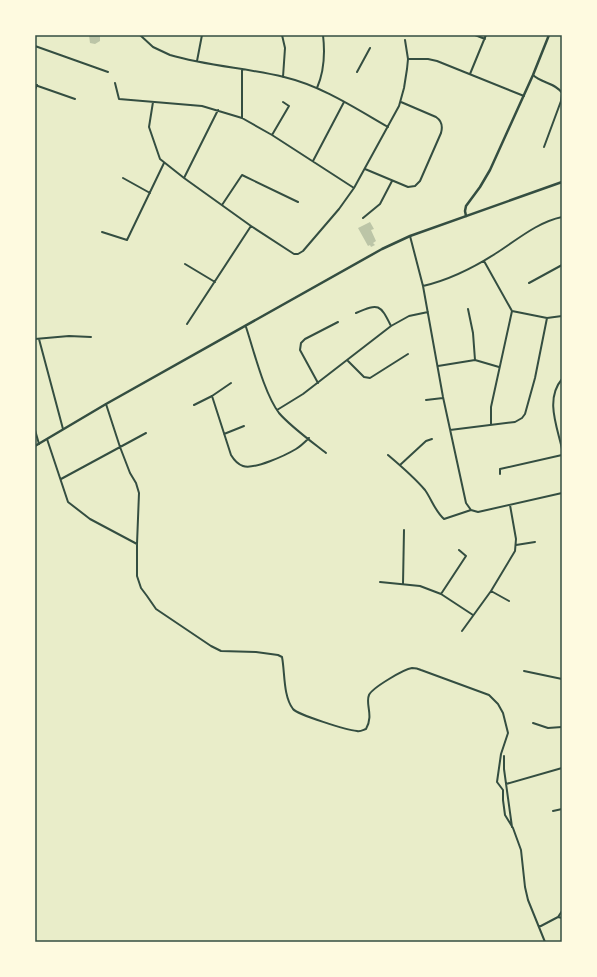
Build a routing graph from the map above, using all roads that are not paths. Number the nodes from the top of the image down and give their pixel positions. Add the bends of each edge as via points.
1 (140, 35) edge
2 (202, 35) edge
3 (282, 35) edge
4 (322, 35) edge
5 (475, 35) edge
6 (486, 35) edge
7 (549, 35) edge
8 (485, 39) junction
9 (405, 40) dead end
10 (35, 46) edge
11 (370, 48) dead end
12 (408, 59) junction
13 (197, 61) junction
14 (242, 69) junction
15 (108, 72) dead end
16 (357, 72) dead end
17 (470, 74) junction
18 (533, 75) junction
19 (283, 77) junction
20 (116, 83) dead end
21 (36, 85) edge
22 (317, 88) junction
23 (35, 90) edge
24 (524, 96) junction
25 (75, 99) dead end
26 (152, 102) junction
27 (283, 102) dead end
28 (344, 102) junction
29 (401, 102) junction
30 (218, 110) junction
31 (242, 118) junction
32 (388, 126) junction
33 (272, 134) junction
34 (544, 147) dead end
35 (313, 161) junction
36 (164, 163) junction
37 (365, 169) junction
38 (123, 178) dead end
39 (184, 178) junction
40 (392, 181) junction
41 (562, 182) edge
42 (354, 188) junction
43 (150, 193) junction
44 (298, 202) dead end
45 (222, 205) junction
46 (466, 216) junction
47 (562, 217) edge
48 (362, 218) dead end
49 (251, 226) junction
50 (102, 232) dead end
51 (410, 236) junction
52 (484, 261) junction
53 (185, 264) dead end
54 (562, 265) edge
55 (215, 282) junction
56 (529, 283) dead end
57 (423, 286) junction
58 (468, 309) dead end
59 (512, 311) junction
60 (428, 312) junction
61 (356, 313) dead end
62 (562, 316) edge
63 (547, 318) junction
64 (338, 322) dead end
65 (187, 324) dead end
66 (391, 326) junction
67 (246, 327) junction
68 (91, 337) dead end
69 (39, 339) junction
70 (35, 340) edge
71 (408, 354) dead end
72 (475, 360) junction
73 (348, 361) junction
74 (438, 366) junction
75 (499, 367) junction
76 (561, 381) edge
77 (231, 383) dead end
78 (318, 383) junction
79 (212, 396) junction
80 (443, 398) junction
81 (426, 400) dead end
82 (106, 404) junction
83 (194, 405) dead end
84 (277, 410) junction
85 (491, 425) junction
86 (244, 426) dead end
87 (35, 430) edge
88 (450, 430) junction
89 (63, 431) junction
90 (146, 433) dead end
91 (224, 434) junction
92 (308, 438) junction
93 (47, 439) junction
94 (432, 440) dead end
95 (39, 444) junction
96 (35, 446) edge
97 (120, 448) junction
98 (562, 449) edge
99 (326, 453) dead end
100 (562, 454) edge
101 (388, 455) dead end
102 (400, 465) junction
103 (500, 474) dead end
104 (62, 479) junction
105 (562, 493) edge
106 (510, 505) junction
107 (471, 510) junction
108 (404, 530) dead end
109 (534, 542) dead end
110 (136, 544) junction
111 (516, 545) junction
112 (459, 550) dead end
113 (380, 582) dead end
114 (402, 584) junction
115 (491, 591) junction
116 (441, 594) junction
117 (509, 601) dead end
118 (473, 615) junction
119 (462, 631) dead end
120 (524, 671) dead end
121 (562, 678) edge
122 (532, 723) dead end
123 (562, 727) edge
124 (504, 756) dead end
125 (562, 768) edge
126 (506, 784) junction
127 (505, 793) junction
128 (562, 809) edge
129 (553, 811) dead end
130 (512, 828) junction
131 (562, 911) edge
132 (558, 917) junction
133 (562, 918) edge
134 (539, 927) junction
135 (545, 942) edge

1 - 13 street via 153,47
2 - 13 street
3 - 19 street via 285,48
4 - 22 street via 323,60
5 - 8 street
6 - 8 street
7 - 18 main road
8 - 17 street
9 - 12 street
10 - 15 street
11 - 16 street
12 - 17 street via 434,60
12 - 29 street
13 - 14 street
14 - 19 street
14 - 31 street
17 - 24 street
18 - 24 main road
18 - 34 street via 540,81 557,87 562,93
19 - 22 street
20 - 26 street via 119,99
21 - 23 street
21 - 25 street
22 - 28 street
24 - 46 main road via 488,175 466,206
26 - 30 street via 202,106
26 - 36 street via 149,127 160,159
27 - 33 street via 289,106
28 - 32 street
28 - 35 street
29 - 32 street
29 - 40 street via 438,118 442,129 418,184 408,187
30 - 31 street
30 - 39 street
31 - 33 street
32 - 37 street
33 - 35 street
35 - 42 street
36 - 39 street
36 - 43 street
37 - 40 street
37 - 42 street
38 - 43 street
39 - 45 street
40 - 48 street via 380,204
41 - 46 main road
42 - 49 street via 339,209 298,254 294,254
43 - 50 street via 127,240
44 - 45 street via 242,175
45 - 49 street
46 - 51 main road
47 - 52 street via 537,226
49 - 55 street
51 - 57 street
51 - 67 main road via 382,249
52 - 57 street via 439,282
52 - 59 street
53 - 55 street
54 - 56 street
55 - 65 street
57 - 60 street
58 - 72 street
59 - 63 street
59 - 75 street
60 - 66 street via 409,316
60 - 74 street
61 - 66 street via 370,307 379,307 384,311
62 - 63 street
63 - 85 street via 524,416 515,422
64 - 78 street via 305,339 300,345 301,352
66 - 73 street
67 - 82 main road
67 - 84 street via 268,392
68 - 69 street
69 - 70 street
69 - 89 street
71 - 73 street via 370,378 364,377
72 - 74 street
72 - 75 street
73 - 78 street
74 - 80 street
75 - 85 street via 491,407
76 - 98 street via 552,404
77 - 79 street
78 - 84 street
79 - 83 street
79 - 91 street
80 - 81 street
80 - 88 street
82 - 89 main road
82 - 97 street
84 - 92 street
85 - 88 street
86 - 91 street
87 - 95 street
88 - 107 street via 466,503
89 - 93 main road
90 - 97 street
91 - 92 street via 236,462 248,467 290,452
92 - 99 street
93 - 95 main road
93 - 104 street
94 - 102 street via 426,441
95 - 96 main road
97 - 104 street
97 - 110 street via 138,493
100 - 103 street via 500,469
101 - 102 street
102 - 107 street via 426,491 438,514 444,519
104 - 110 street via 68,502 90,519
105 - 106 street
106 - 107 street via 478,512
106 - 111 street
108 - 114 street
109 - 111 street
110 - 127 street via 137,576 141,588 156,609 211,646 222,650 278,655 282,658 289,700 293,709 301,714 347,729 363,731 370,719 370,693 386,680 412,668 489,695 503,713 508,733 501,754 497,782
111 - 115 street via 512,558
112 - 116 street via 466,556
113 - 114 street
114 - 116 street via 420,586
115 - 117 street
115 - 118 street
116 - 118 street
118 - 119 street
120 - 121 street
122 - 123 street via 548,728
124 - 126 street
125 - 126 street
126 - 127 street
127 - 130 street
127 - 130 street via 505,815
128 - 129 street
130 - 134 street via 521,850 528,900
131 - 132 street
132 - 133 street
132 - 134 street
134 - 135 street

